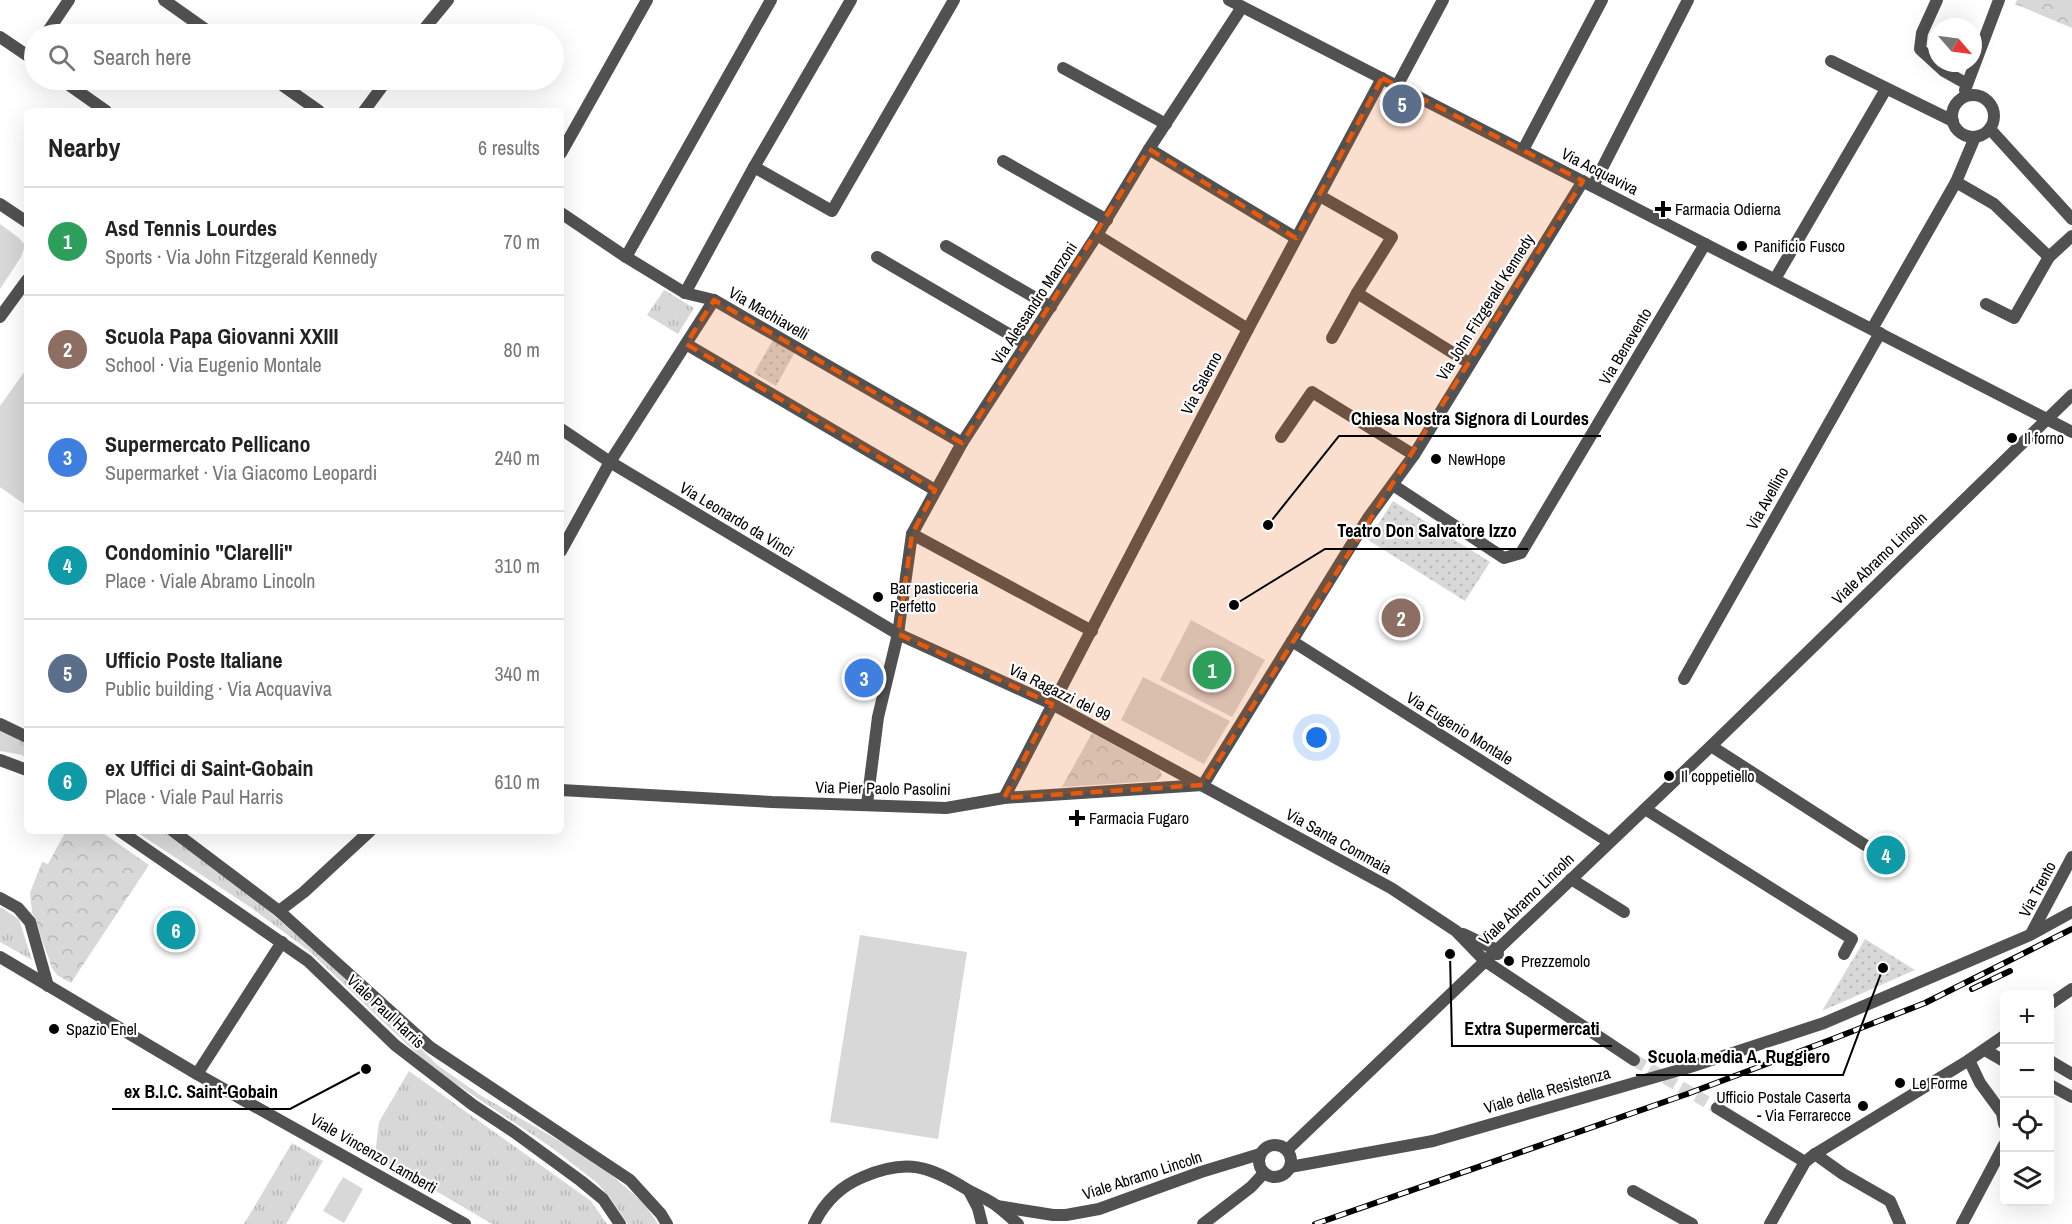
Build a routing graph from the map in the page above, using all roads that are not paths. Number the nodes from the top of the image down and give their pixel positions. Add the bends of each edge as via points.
1 (69, 0) edge
2 (164, 0) edge
3 (448, 0) edge
4 (647, 0) edge
5 (771, 0) edge
6 (851, 0) edge
7 (954, 0) edge
8 (1229, 0) edge
9 (1443, 0) edge
10 (1602, 0) edge
11 (1688, 0) edge
12 (1937, 0) edge
13 (1999, 0) edge
14 (1242, 7) junction
15 (53, 24) edge
16 (198, 24) edge
17 (428, 24) edge
18 (0, 37) edge
19 (24, 51) edge
20 (1832, 62) dead end
21 (1063, 68) dead end
22 (1382, 78) junction
23 (1967, 84) junction
24 (1397, 86) junction
25 (1886, 89) junction
26 (76, 90) edge
27 (289, 90) edge
28 (380, 90) edge
29 (1962, 99) junction
30 (102, 108) edge
31 (315, 108) edge
32 (366, 108) edge
33 (1953, 122) junction
34 (1166, 124) junction
35 (1990, 129) junction
36 (1975, 137) junction
37 (564, 148) edge
38 (1149, 149) junction
39 (1523, 150) junction
40 (1003, 161) dead end
41 (754, 167) junction
42 (1956, 182) junction
43 (1588, 183) junction
44 (1320, 196) junction
45 (0, 204) edge
46 (564, 215) edge
47 (2072, 219) edge
48 (24, 220) edge
49 (1107, 220) junction
50 (1097, 236) junction
51 (2072, 236) edge
52 (1296, 238) junction
53 (1705, 244) junction
54 (946, 246) dead end
55 (626, 257) junction
56 (877, 257) dead end
57 (2049, 257) junction
58 (1775, 279) junction
59 (24, 284) edge
60 (685, 293) junction
61 (1357, 293) junction
62 (714, 300) junction
63 (1986, 304) dead end
64 (1051, 306) junction
65 (0, 317) edge
66 (1248, 329) junction
67 (1876, 331) junction
68 (1332, 338) dead end
69 (686, 344) junction
70 (1026, 344) junction
71 (1469, 363) junction
72 (2072, 395) edge
73 (2047, 418) junction
74 (564, 431) edge
75 (2072, 432) edge
76 (1281, 437) dead end
77 (962, 443) junction
78 (1414, 455) junction
79 (610, 462) junction
80 (1394, 485) junction
81 (935, 490) junction
82 (912, 534) junction
83 (564, 545) edge
84 (1092, 631) junction
85 (898, 634) junction
86 (1292, 641) junction
87 (1684, 679) dead end
88 (1052, 704) junction
89 (0, 724) edge
90 (24, 735) edge
91 (1711, 746) junction
92 (0, 760) edge
93 (24, 769) edge
94 (1203, 785) junction
95 (564, 790) edge
96 (1004, 798) junction
97 (867, 804) junction
98 (1645, 809) junction
99 (124, 834) edge
100 (177, 834) edge
101 (367, 834) edge
102 (1609, 842) junction
103 (1865, 845) dead end
104 (2072, 857) edge
105 (1571, 879) junction
106 (0, 898) edge
107 (279, 911) junction
108 (1624, 912) dead end
109 (2072, 912) edge
110 (1456, 931) junction
111 (2030, 936) junction
112 (282, 942) junction
113 (1497, 950) junction
114 (1844, 954) dead end
115 (0, 957) edge
116 (1485, 961) junction
117 (1502, 972) junction
118 (48, 986) junction
119 (2072, 988) edge
120 (2054, 1001) edge
121 (2000, 1039) edge
122 (1984, 1050) junction
123 (2000, 1059) edge
124 (1634, 1060) tunnel mouth
125 (1969, 1060) junction
126 (2054, 1064) edge
127 (197, 1074) junction
128 (2072, 1074) edge
129 (2054, 1088) edge
130 (2072, 1097) edge
131 (1717, 1108) tunnel mouth
132 (2000, 1110) edge
133 (1287, 1150) junction
134 (2000, 1152) edge
135 (1260, 1154) junction
136 (1815, 1154) junction
137 (1805, 1162) junction
138 (1290, 1167) junction
139 (1264, 1173) junction
140 (969, 1190) junction
141 (1633, 1191) dead end
142 (997, 1206) junction
143 (1099, 1209) junction
144 (465, 1224) edge
145 (620, 1224) edge
146 (667, 1224) edge
147 (814, 1224) edge
148 (982, 1224) edge
149 (1018, 1224) edge
150 (1064, 1224) edge
151 (1203, 1224) edge
152 (1692, 1224) edge
153 (1770, 1224) edge
154 (1900, 1224) edge
155 (1962, 1224) edge

1 - 15 street
2 - 16 street
3 - 17 street
4 - 37 street
5 - 55 street
6 - 41 street
7 - 41 street via 832,211
8 - 14 street, Via Acquaviva
9 - 24 street
10 - 39 street
11 - 43 street, Via John Fitzgerald Kennedy
12 - 23 street via 1922,33 1920,49 1944,71
13 - 23 street
14 - 22 street, Via Acquaviva
14 - 34 street, Via Alessandro Manzoni
18 - 19 street
20 - 25 street
21 - 34 street
22 - 24 street, Via Acquaviva
22 - 44 street, Via Salerno
23 - 29 street
24 - 39 street, Via Acquaviva
25 - 33 street
25 - 58 street
26 - 30 street
27 - 31 street
28 - 32 street
29 - 33 street via 1954,109
29 - 35 street via 1974,96 1986,100 1994,111
33 - 36 street via 1964,135
34 - 38 street, Via Alessandro Manzoni
35 - 36 street
35 - 47 street
36 - 42 street, Via Avellino
38 - 49 street, Via Alessandro Manzoni
38 - 52 street
39 - 43 street, Via Acquaviva
40 - 49 street
41 - 60 street
42 - 57 street via 1994,204
42 - 67 street, Via Avellino
43 - 53 street, Via Acquaviva
43 - 71 street, Via John Fitzgerald Kennedy
44 - 52 street, Via Salerno
44 - 61 street via 1392,237
45 - 48 street
46 - 55 street, Via Machiavelli
49 - 50 street, Via Alessandro Manzoni
50 - 64 street, Via Alessandro Manzoni
50 - 66 street
51 - 57 street
52 - 66 street, Via Salerno
53 - 58 street, Via Acquaviva
53 - 80 street, Via Benevento via 1521,553 1504,558
54 - 64 street
55 - 60 street, Via Machiavelli
56 - 70 street
57 - 63 street via 2014,318
58 - 67 street, Via Acquaviva
59 - 65 street
60 - 62 street, Via Machiavelli
61 - 68 street
61 - 71 street
62 - 69 street
62 - 77 street, Via Machiavelli
64 - 70 street, Via Alessandro Manzoni
66 - 84 street, Via Salerno
67 - 73 street, Via Acquaviva
67 - 87 street, Via Avellino
69 - 79 street
69 - 81 street
70 - 77 street, Via Alessandro Manzoni
71 - 78 street, Via John Fitzgerald Kennedy
72 - 73 street, Viale Abramo Lincoln
73 - 75 street, Via Acquaviva
73 - 91 street, Viale Abramo Lincoln
74 - 79 street, Via Leonardo da Vinci
76 - 78 street via 1312,392
77 - 81 street, Via Alessandro Manzoni
78 - 80 street, Via John Fitzgerald Kennedy
79 - 83 street
79 - 85 street, Via Leonardo da Vinci
80 - 86 street, Via John Fitzgerald Kennedy via 1368,518
81 - 82 street, Via Alessandro Manzoni
82 - 84 street
82 - 85 street, Via Alessandro Manzoni
84 - 88 street, Via Salerno
85 - 88 street, Via Ragazzi del 99
85 - 97 street, Via Alessandro Manzoni via 878,717
86 - 94 street, Via John Fitzgerald Kennedy
86 - 102 street, Via Eugenio Montale
88 - 94 street, Via Ragazzi del 99
88 - 96 street, Via Salerno
89 - 90 street
91 - 98 street, Viale Abramo Lincoln
91 - 103 street
92 - 93 street
94 - 96 street, Via Pier Paolo Pasolini
94 - 110 street, Via Santa Commaia via 1391,888
95 - 97 street, Via Pier Paolo Pasolini
96 - 97 street, Via Pier Paolo Pasolini via 945,808
98 - 102 street, Viale Abramo Lincoln
98 - 114 street via 1852,939
99 - 112 street, Viale Paul Harris
100 - 107 street, Viale Paul Harris
101 - 107 street
102 - 105 street, Viale Abramo Lincoln
104 - 111 street, Via Trento
105 - 108 street
105 - 113 street, Viale Abramo Lincoln
106 - 118 street via 18,908 30,922
107 - 146 street, Viale Paul Harris via 430,1047 630,1180
109 - 111 street, Viale della Resistenza
110 - 113 street, Via Santa Commaia
110 - 116 street, Via Santa Commaia
111 - 138 street, Viale della Resistenza via 1824,1023 1690,1066 1433,1141
112 - 127 street
112 - 145 street, Viale Paul Harris via 395,1045 603,1199
113 - 116 street, Viale Abramo Lincoln
113 - 117 street
115 - 118 street, Viale Vincenzo Lamberti
116 - 117 street, Via Santa Commaia
116 - 133 street, Viale Abramo Lincoln
117 - 124 street, Via Santa Commaia
118 - 127 street, Viale Vincenzo Lamberti
119 - 120 street
121 - 122 street
122 - 123 street
122 - 125 street
125 - 132 street
125 - 136 street
126 - 128 street
127 - 144 street, Viale Vincenzo Lamberti
129 - 130 street
131 - 137 street
133 - 135 street via 1273,1145
133 - 138 street
134 - 155 street
135 - 139 street via 1259,1164
135 - 143 street, Viale Abramo Lincoln
136 - 137 street
136 - 154 street via 1890,1201
137 - 153 street
138 - 139 street via 1279,1177
139 - 151 street
140 - 142 street, Viale Abramo Lincoln
140 - 147 street, Viale Abramo Lincoln via 929,1169 891,1167 854,1180 836,1193
140 - 148 street
141 - 152 street
142 - 143 street, Viale Abramo Lincoln via 1053,1215
142 - 149 street, Viale Abramo Lincoln
143 - 150 street

